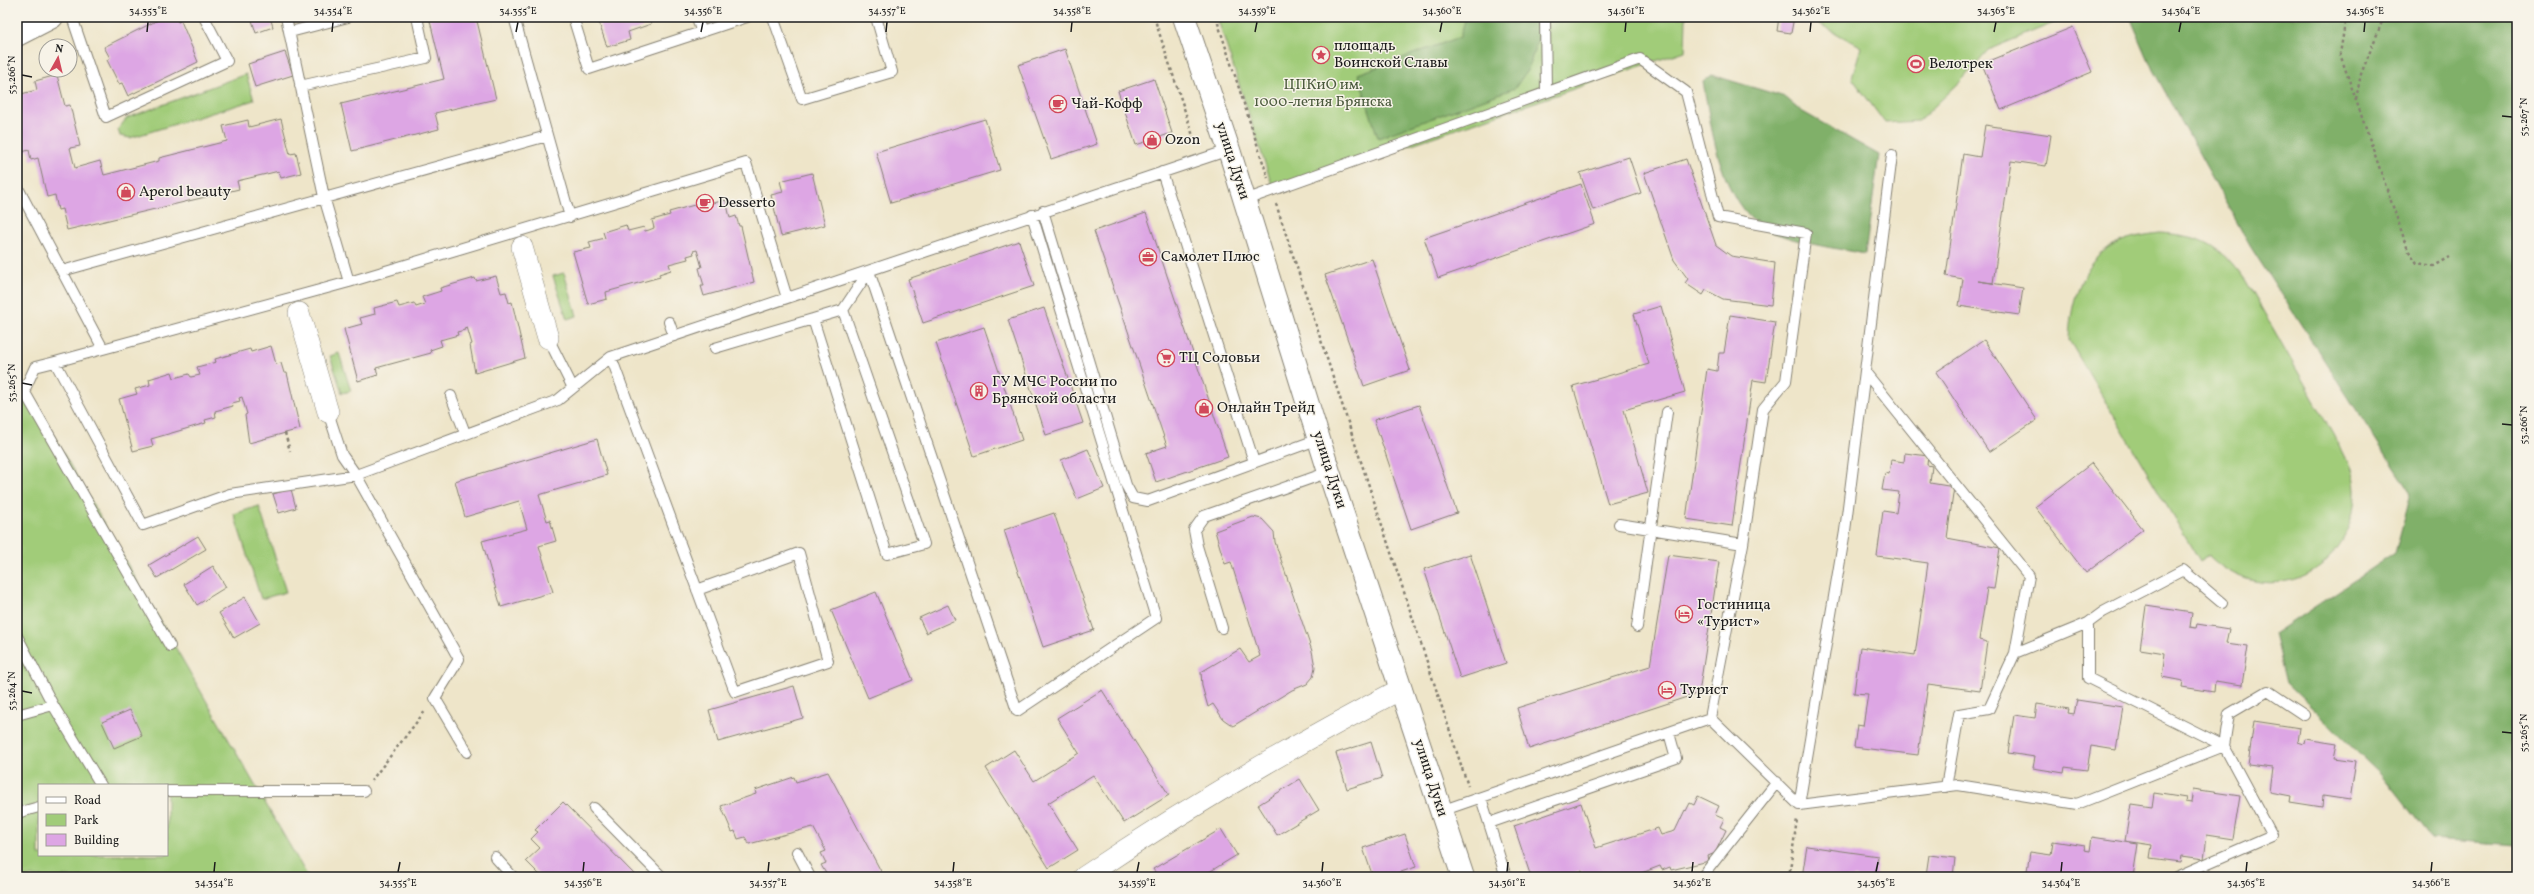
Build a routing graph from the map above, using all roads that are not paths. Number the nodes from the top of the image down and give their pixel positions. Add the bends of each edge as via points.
1 (52, 17) edge
2 (72, 17) edge
3 (204, 17) edge
4 (286, 17) edge
5 (348, 17) edge
6 (417, 17) edge
7 (514, 17) edge
8 (573, 17) edge
9 (697, 17) edge
10 (747, 17) edge
11 (774, 17) edge
12 (876, 17) edge
13 (1184, 17) edge
14 (1548, 17) edge
15 (701, 31) junction
16 (290, 32) junction
17 (17, 35) edge
18 (300, 86) junction
19 (1546, 91) junction
20 (546, 136) junction
21 (1229, 150) junction
22 (1892, 156) dead end
23 (1162, 172) junction
24 (17, 186) edge
25 (324, 198) junction
26 (1245, 200) junction
27 (1043, 211) junction
28 (1032, 215) junction
29 (570, 216) junction
30 (522, 247) dead end
31 (62, 271) junction
32 (869, 271) junction
33 (349, 282) junction
34 (787, 298) junction
35 (843, 310) junction
36 (299, 313) dead end
37 (813, 319) junction
38 (669, 322) dead end
39 (674, 336) junction
40 (548, 338) joint
41 (102, 347) junction
42 (715, 348) dead end
43 (611, 357) junction
44 (55, 362) junction
45 (1864, 372) junction
46 (573, 388) junction
47 (451, 396) dead end
48 (328, 412) joint
49 (1667, 412) dead end
50 (465, 433) junction
51 (1319, 439) junction
52 (1254, 462) junction
53 (1330, 472) junction
54 (356, 475) junction
55 (1619, 524) dead end
56 (1651, 529) junction
57 (1742, 544) junction
58 (697, 590) junction
59 (2222, 603) dead end
60 (2088, 623) junction
61 (1637, 627) dead end
62 (1222, 628) dead end
63 (17, 636) edge
64 (170, 646) dead end
65 (2015, 653) junction
66 (1400, 689) junction
67 (54, 704) junction
68 (17, 715) edge
69 (2304, 715) dead end
70 (1710, 718) junction
71 (1669, 733) junction
72 (2224, 746) junction
73 (467, 752) dead end
74 (1777, 782) junction
75 (100, 784) edge
76 (1946, 787) junction
77 (168, 791) edge
78 (364, 791) road end
79 (1477, 800) junction
80 (1799, 805) junction
81 (38, 807) edge
82 (594, 808) dead end
83 (1441, 811) junction
84 (17, 812) edge
85 (1489, 823) junction
86 (797, 852) dead end
87 (494, 857) dead end
88 (513, 877) edge
89 (662, 877) edge
90 (810, 877) edge
91 (1084, 877) edge
92 (1463, 877) edge
93 (1506, 877) edge
94 (1702, 877) edge
95 (2176, 877) edge

1 - 17 main road
2 - 3 lane via 106,117 227,61
4 - 16 lane
5 - 16 lane
6 - 18 lane via 426,58
7 - 20 lane
8 - 15 lane via 589,69
9 - 15 lane
10 - 15 lane
11 - 12 lane via 802,99 892,72
13 - 21 main road, улица Дуки
14 - 19 lane via 1545,18
16 - 18 lane
18 - 25 lane
19 - 26 lane
19 - 57 lane via 1640,59 1686,92 1718,217 1806,233 1786,381 1763,409
20 - 25 lane
20 - 29 lane
21 - 23 lane
21 - 26 main road, улица Дуки
22 - 45 lane
23 - 27 lane
23 - 52 lane
24 - 31 lane
25 - 31 lane
25 - 33 lane
26 - 51 main road, улица Дуки
27 - 28 lane
27 - 52 lane via 1052,233 1126,485 1133,498 1148,502
28 - 32 lane
28 - 32 lane via 1156,618 1017,711
29 - 33 lane
29 - 34 lane via 746,163
30 - 40 street
31 - 41 lane
32 - 34 lane
32 - 35 lane
33 - 41 lane
34 - 39 lane
35 - 37 lane
35 - 37 lane via 924,544 887,554
36 - 48 street
37 - 42 lane
38 - 39 lane
39 - 43 lane
40 - 46 lane
41 - 44 lane
43 - 46 lane
43 - 58 lane
44 - 54 lane via 143,524 230,494
44 - 64 lane via 35,367 24,391
45 - 65 lane via 2029,576
45 - 80 lane via 1845,531
46 - 50 lane via 558,400
47 - 50 lane
48 - 54 lane via 342,455
49 - 56 lane
50 - 54 lane
51 - 52 lane
51 - 53 main road, улица Дуки
53 - 62 lane via 1204,516 1194,530
53 - 66 main road, улица Дуки
54 - 73 lane via 460,659 435,698
55 - 56 lane
56 - 57 lane
56 - 61 lane
57 - 70 lane
58 - 58 lane via 735,692 828,661 799,553
59 - 60 lane via 2183,570 2103,612
60 - 65 lane
60 - 72 lane via 2088,678
63 - 67 lane
65 - 76 lane via 1989,709 1959,714
66 - 83 main road, улица Дуки
66 - 91 street via 1346,717 1132,844
67 - 68 lane
67 - 75 lane
69 - 72 lane via 2268,691 2229,714
70 - 71 lane
70 - 74 lane
71 - 79 lane
71 - 85 lane via 1676,758
72 - 76 lane via 2077,804 1958,785
72 - 95 lane via 2272,835
74 - 80 lane
74 - 94 lane
76 - 80 lane
77 - 78 lane
79 - 83 lane
79 - 85 lane
81 - 84 lane
82 - 89 lane
83 - 92 main road, улица Дуки
85 - 93 lane
86 - 90 lane
87 - 88 lane

